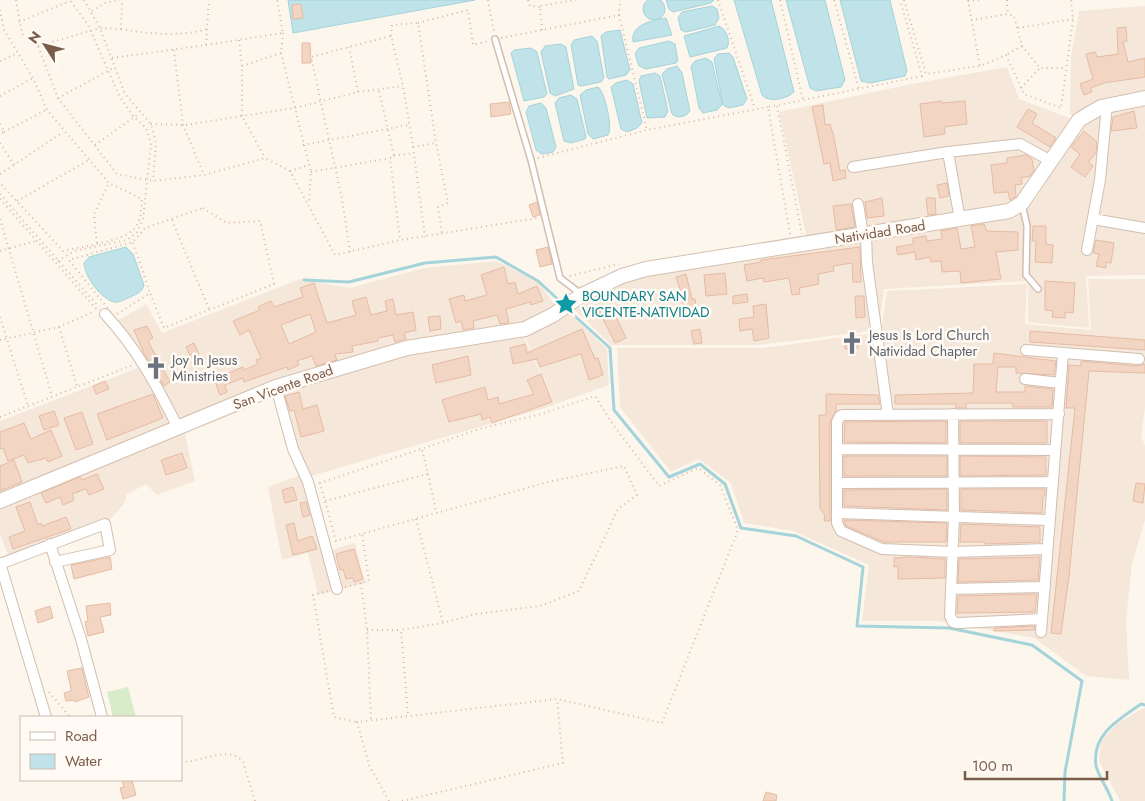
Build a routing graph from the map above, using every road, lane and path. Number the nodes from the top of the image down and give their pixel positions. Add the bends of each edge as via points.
1 (16, 0) edge
2 (70, 0) edge
3 (84, 0) edge
4 (121, 0) edge
5 (209, 0) edge
6 (277, 0) edge
7 (488, 0) edge
8 (528, 0) edge
9 (576, 0) edge
10 (620, 0) edge
11 (718, 0) edge
12 (780, 0) edge
13 (834, 0) edge
14 (900, 0) edge
15 (904, 0) edge
16 (980, 0) edge
17 (1007, 0) edge
18 (1071, 0) edge
19 (560, 1) edge
20 (968, 1) edge
21 (540, 7) junction
22 (0, 10) edge
23 (92, 11) junction
24 (620, 14) junction
25 (1008, 14) junction
26 (1073, 19) junction
27 (971, 20) junction
28 (19, 22) junction
29 (418, 23) junction
30 (100, 28) junction
31 (1018, 28) junction
32 (121, 29) junction
33 (207, 29) junction
34 (4, 30) junction
35 (542, 30) junction
36 (0, 31) edge
37 (91, 31) junction
38 (283, 33) junction
39 (391, 36) junction
40 (239, 40) junction
41 (495, 40) junction
42 (206, 45) junction
43 (38, 46) junction
44 (348, 46) junction
45 (1022, 46) junction
46 (174, 49) junction
47 (18, 52) junction
48 (281, 53) junction
49 (1006, 55) junction
50 (112, 58) junction
51 (0, 61) edge
52 (116, 66) junction
53 (242, 66) junction
54 (980, 66) junction
55 (1040, 68) junction
56 (1066, 68) junction
57 (108, 71) junction
58 (33, 78) junction
59 (403, 86) junction
60 (1021, 88) junction
61 (860, 90) junction
62 (379, 91) junction
63 (358, 92) junction
64 (0, 96) edge
65 (58, 98) junction
66 (1145, 98) edge
67 (803, 101) junction
68 (321, 102) junction
69 (1107, 105) junction
70 (776, 106) junction
71 (768, 107) junction
72 (295, 108) junction
73 (755, 109) junction
74 (47, 110) junction
75 (141, 112) junction
76 (242, 116) junction
77 (134, 117) junction
78 (0, 124) edge
79 (151, 124) junction
80 (183, 125) junction
81 (408, 125) junction
82 (390, 129) junction
83 (647, 130) junction
84 (4, 132) junction
85 (64, 132) junction
86 (0, 134) edge
87 (329, 141) junction
88 (0, 143) edge
89 (436, 143) junction
90 (95, 145) junction
91 (303, 145) junction
92 (413, 147) junction
93 (948, 152) junction
94 (414, 154) junction
95 (394, 156) junction
96 (265, 158) junction
97 (390, 158) junction
98 (89, 160) junction
99 (531, 160) junction
100 (1051, 162) junction
101 (14, 165) junction
102 (309, 165) junction
103 (853, 167) dead end
104 (335, 168) junction
105 (290, 171) junction
106 (311, 172) junction
107 (0, 174) edge
108 (204, 176) junction
109 (147, 180) junction
110 (153, 181) junction
111 (0, 183) edge
112 (109, 183) junction
113 (0, 194) edge
114 (0, 199) edge
115 (17, 202) junction
116 (1022, 203) junction
117 (309, 204) junction
118 (858, 204) dead end
119 (546, 216) junction
120 (0, 219) edge
121 (1093, 219) junction
122 (172, 220) junction
123 (960, 220) junction
124 (1145, 228) edge
125 (442, 234) junction
126 (790, 235) dead end
127 (864, 235) junction
128 (425, 237) junction
129 (400, 240) junction
130 (36, 241) junction
131 (133, 242) junction
132 (97, 243) junction
133 (804, 244) junction
134 (9, 248) junction
135 (0, 250) edge
136 (1087, 250) dead end
137 (350, 252) junction
138 (58, 261) junction
139 (626, 262) dead end
140 (560, 278) junction
141 (1038, 289) dead end
142 (150, 293) junction
143 (577, 298) junction
144 (209, 309) junction
145 (105, 314) joint
146 (0, 318) edge
147 (59, 327) junction
148 (33, 332) junction
149 (6, 338) junction
150 (0, 340) edge
151 (1026, 350) dead end
152 (1063, 352) junction
153 (1139, 359) dead end
154 (136, 363) dead end
155 (1025, 379) dead end
156 (1060, 383) junction
157 (77, 386) junction
158 (276, 387) junction
159 (52, 396) junction
160 (28, 406) junction
161 (953, 414) junction
162 (1059, 414) junction
163 (888, 415) junction
164 (0, 416) edge
165 (177, 426) junction
166 (837, 449) junction
167 (422, 450) junction
168 (953, 450) junction
169 (1055, 450) junction
170 (428, 474) junction
171 (1053, 482) junction
172 (837, 483) junction
173 (954, 483) junction
174 (0, 501) edge
175 (324, 501) junction
176 (436, 512) junction
177 (838, 513) junction
178 (954, 517) junction
179 (416, 519) junction
180 (1050, 520) junction
181 (362, 534) junction
182 (50, 544) junction
183 (1047, 549) junction
184 (953, 552) junction
185 (55, 562) junction
186 (0, 564) edge
187 (361, 583) junction
188 (1045, 587) junction
189 (337, 589) junction
190 (951, 589) junction
191 (1042, 620) junction
192 (443, 623) junction
193 (367, 630) junction
194 (401, 630) junction
195 (1041, 632) dead end
196 (46, 689) dead end
197 (557, 699) junction
198 (46, 716) edge
199 (69, 716) edge
200 (102, 716) edge
201 (408, 716) junction
202 (372, 720) junction
203 (357, 722) junction
204 (182, 762) edge
205 (255, 801) edge
206 (389, 801) edge
207 (402, 801) edge

1 - 28 path
2 - 28 path
2 - 37 path
3 - 23 path
4 - 23 path via 105,3
4 - 32 path
5 - 33 path
6 - 38 path
7 - 41 path
8 - 21 path via 530,6
9 - 19 path
10 - 24 path
11 - 73 path
12 - 67 path
13 - 61 path
14 - 61 path via 922,76
15 - 54 path via 926,74
16 - 20 path
17 - 25 path
18 - 26 path
19 - 21 path
20 - 27 path
21 - 35 path
22 - 34 path
23 - 30 path
24 - 35 path
24 - 83 path
25 - 27 path
25 - 31 path via 1014,16
26 - 31 path
26 - 56 path
27 - 54 path
28 - 43 path via 22,34
29 - 39 path via 392,26
29 - 41 path via 468,10 473,45
29 - 89 path
30 - 32 path
30 - 37 path
30 - 50 path
31 - 45 path
32 - 33 path via 145,33 194,33
33 - 42 path
34 - 36 path
34 - 47 path
35 - 41 path
37 - 43 path
37 - 57 path
38 - 40 path
38 - 48 path
39 - 44 path
39 - 59 path
40 - 42 path
40 - 53 path
41 - 99 lane
42 - 46 path
43 - 65 path
44 - 63 path
44 - 68 path via 311,57
45 - 49 path
45 - 55 path
46 - 50 path
46 - 80 path
47 - 51 path
47 - 58 path
48 - 53 path
48 - 72 path
49 - 54 path
49 - 60 path
50 - 52 path
52 - 57 path
52 - 75 path via 125,94
53 - 76 path
55 - 56 path
55 - 60 path
56 - 60 path via 1062,108 1024,94
57 - 65 path
57 - 77 path
58 - 64 path
58 - 74 path
59 - 62 path
59 - 81 path
61 - 67 path
62 - 63 path
62 - 82 path
63 - 68 path
65 - 90 path
66 - 69 street
67 - 70 path
68 - 72 path
68 - 87 path
69 - 100 street via 1079,120
69 - 121 street
70 - 71 path
70 - 133 path
71 - 73 path
71 - 126 path
72 - 76 path
72 - 91 path
73 - 83 path
74 - 84 path
74 - 85 path
75 - 77 path
75 - 79 path
76 - 80 path
76 - 96 path
77 - 90 path
77 - 109 path via 146,128 151,143
78 - 84 path
79 - 80 path
79 - 110 path via 156,143
80 - 108 path
81 - 82 path
81 - 92 path
82 - 87 path
82 - 95 path
83 - 99 path
84 - 86 path
85 - 98 path
85 - 101 path
87 - 91 path
87 - 104 path
88 - 101 path
89 - 92 path
89 - 125 path via 448,203 438,207
90 - 109 path via 117,174
91 - 102 path
92 - 94 path
93 - 100 street via 1020,144
93 - 103 street
93 - 123 street
94 - 95 path
94 - 128 path
95 - 97 path
96 - 105 path
96 - 108 path
97 - 104 path
97 - 129 path
98 - 112 path
98 - 115 path
99 - 119 lane
100 - 116 street
101 - 107 path
102 - 105 path
102 - 106 path
104 - 106 path
104 - 137 path
105 - 117 path
106 - 117 path
108 - 110 path
109 - 110 path
109 - 138 path via 143,219 137,232 128,240 74,252
111 - 115 path
112 - 132 path via 94,214
112 - 132 path via 142,199 141,216 134,229 125,236
113 - 138 path
114 - 130 path
115 - 132 path via 63,251
116 - 123 street, Natividad Road via 1009,211
116 - 141 lane via 1026,226 1026,275
117 - 137 path via 335,255
118 - 127 street
119 - 125 path
119 - 140 lane
120 - 134 path
121 - 124 street
121 - 136 street
122 - 131 path via 144,228
122 - 144 path
122 - 144 path via 203,208 227,223 260,220 274,284
123 - 127 street, Natividad Road
125 - 128 path
127 - 133 street, Natividad Road
127 - 163 street
128 - 129 path
129 - 137 path
130 - 134 path
130 - 147 path via 97,310
131 - 142 path
131 - 142 path via 69,260 114,316
133 - 143 street, Natividad Road via 646,268
134 - 135 path
134 - 148 path
138 - 145 path
139 - 140 path
140 - 143 lane
142 - 144 path via 164,328
143 - 158 street, San Vicente Road via 525,329 407,348
145 - 165 street via 143,361
146 - 149 path
147 - 148 path
147 - 157 path
148 - 149 path
148 - 159 path
149 - 150 path
149 - 160 path
151 - 152 street
152 - 153 street
152 - 156 street
154 - 157 path
155 - 156 street
156 - 162 street
157 - 159 path
158 - 165 street, San Vicente Road
158 - 189 street via 293,449 308,482
159 - 160 path
160 - 164 path
161 - 162 street
161 - 163 street
161 - 168 street
162 - 169 street
163 - 166 street via 840,416
165 - 174 street, San Vicente Road
166 - 168 street
166 - 172 street
167 - 170 path
167 - 175 path via 320,483
167 - 197 path via 484,428 596,396 612,424 659,486 698,468 720,485 738,530 662,723
168 - 169 street
168 - 173 street
169 - 171 street
170 - 175 path
170 - 176 path
171 - 173 street
171 - 180 street
172 - 173 street
172 - 177 street
173 - 178 street
175 - 181 path via 336,541
176 - 179 path
176 - 192 path via 548,482 624,466 637,494 618,509 579,591 540,606 476,614
177 - 178 street
177 - 184 street via 837,523 842,531 882,549
178 - 180 street
178 - 184 street
179 - 181 path
179 - 192 path
180 - 183 street
181 - 187 path via 369,581
182 - 185 street
182 - 185 street via 105,524 110,550
182 - 186 street
183 - 184 street
183 - 188 street
184 - 190 street
185 - 200 street via 81,639
186 - 198 street
187 - 189 path
187 - 193 path
188 - 190 street
188 - 191 street
189 - 203 path via 313,595 334,717
190 - 191 street via 950,616 953,622
191 - 195 street
192 - 194 path
193 - 194 path
193 - 202 path
194 - 201 path
196 - 199 path
197 - 201 path
197 - 207 path via 563,763
201 - 202 path
202 - 203 path
203 - 206 path via 369,765
204 - 205 path via 230,754 240,758

